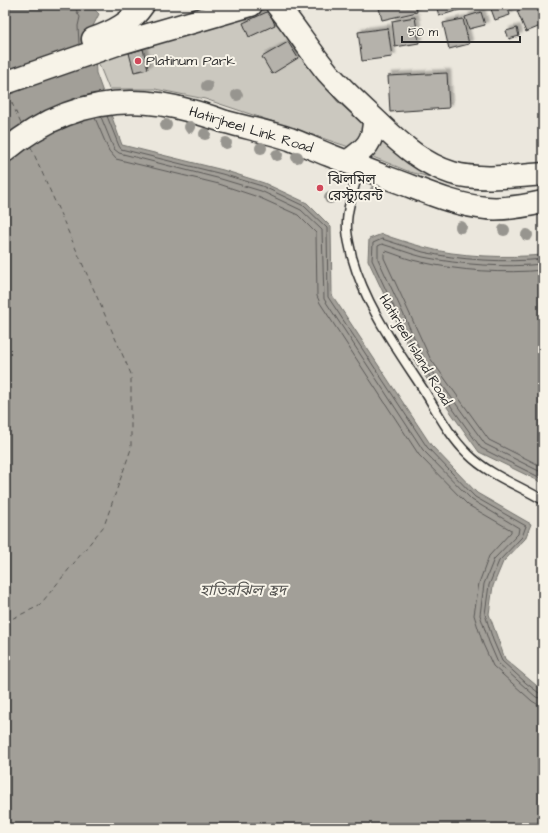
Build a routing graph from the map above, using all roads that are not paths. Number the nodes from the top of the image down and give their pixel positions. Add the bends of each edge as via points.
1 (143, 5) edge
2 (251, 5) edge
3 (277, 5) edge
4 (197, 13) edge
5 (120, 36) junction
6 (5, 69) edge
7 (5, 83) edge
8 (374, 119) junction
9 (5, 151) edge
10 (354, 165) junction
11 (543, 174) edge
12 (543, 181) edge
13 (418, 189) junction
14 (543, 202) edge
15 (543, 500) edge

1 - 5 main road
2 - 4 main road
3 - 8 main road via 328,72
4 - 5 main road
5 - 6 main road
5 - 7 main road
8 - 10 main road via 372,140
8 - 11 main road via 402,146 418,157 452,173 470,177
9 - 10 main road, Hatirjheel Link Road via 18,140 57,117 97,105 160,104 190,110 290,139
10 - 13 main road, Hatirjheel Link Road
10 - 15 lane, Hatirjeel Island Road via 347,224 349,244 356,271 389,339 439,416 468,454 489,471
12 - 13 main road via 511,189
13 - 14 main road, Hatirjheel Link Road via 464,204 486,208

